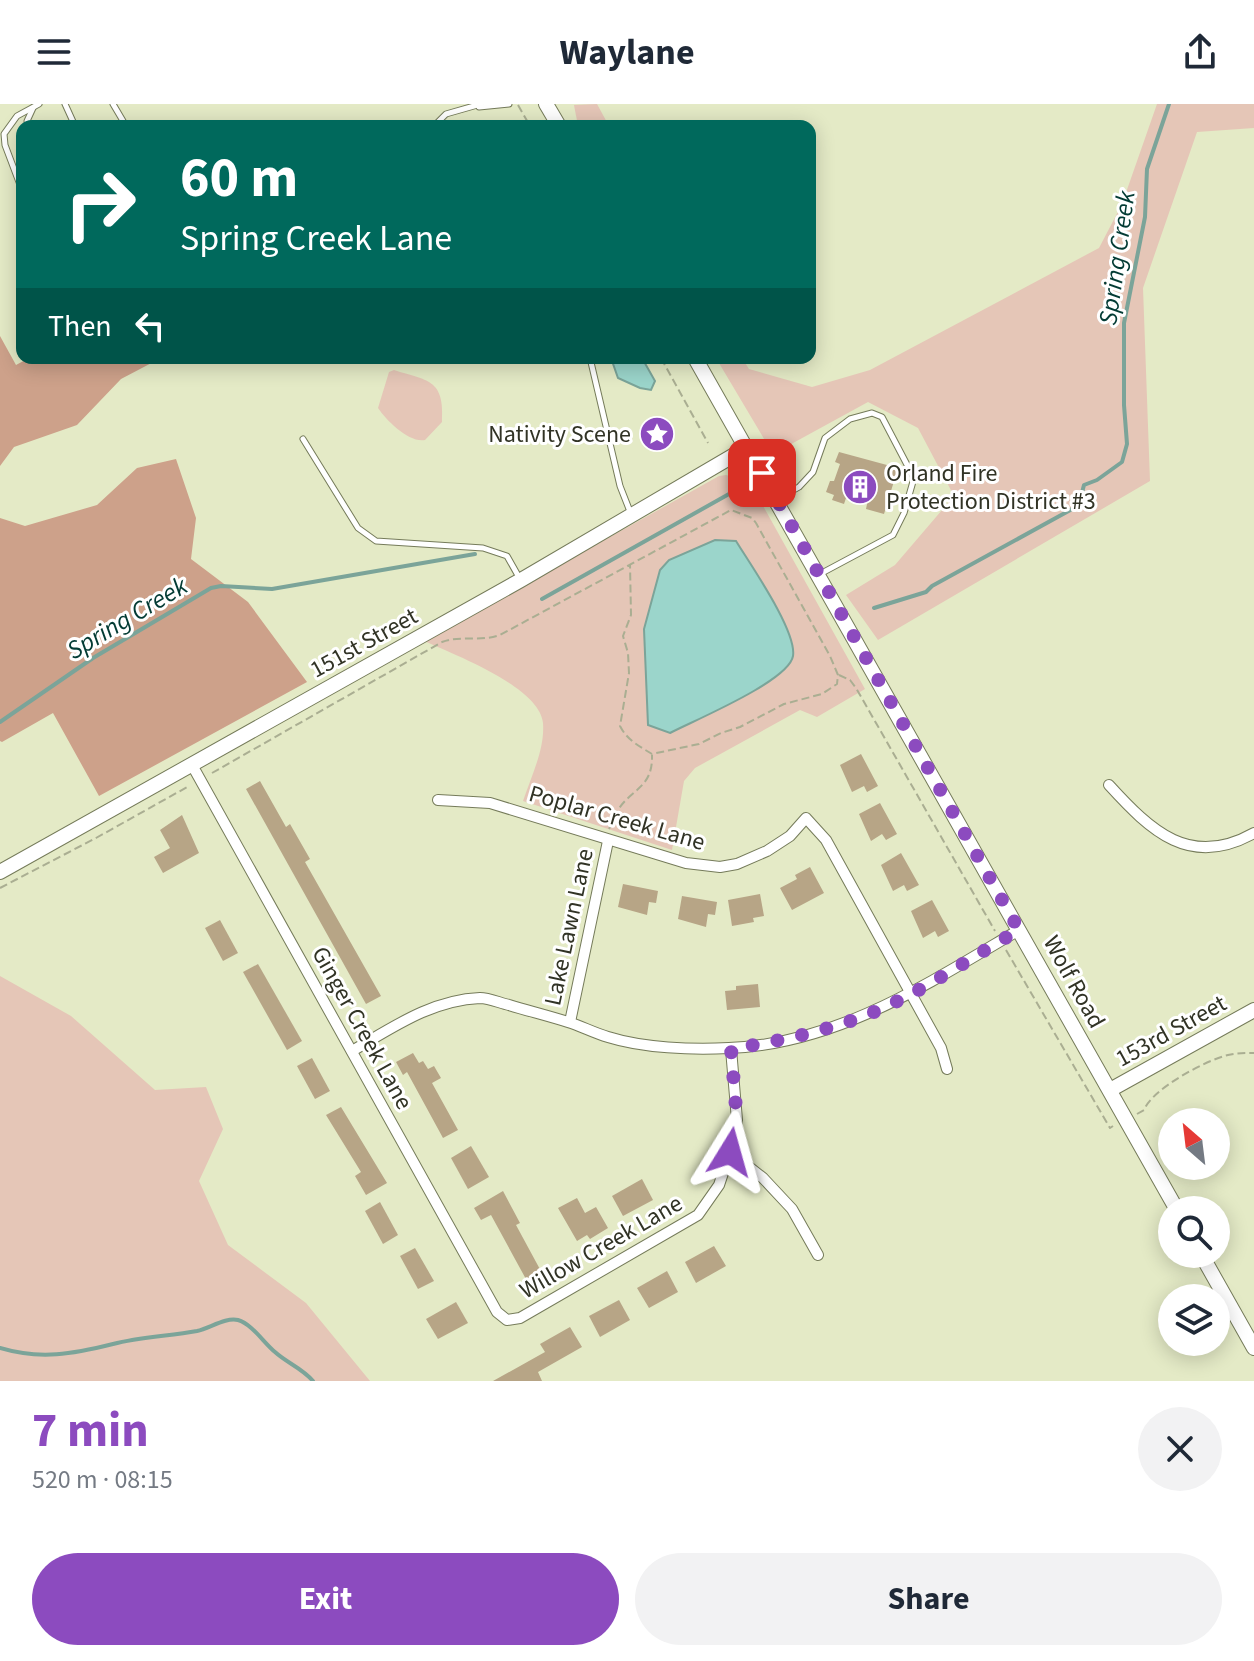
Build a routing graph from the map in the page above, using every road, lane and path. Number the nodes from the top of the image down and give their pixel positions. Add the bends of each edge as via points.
1 (481, 104) edge
2 (509, 104) edge
3 (36, 105) edge
4 (474, 107) junction
5 (440, 120) edge
6 (16, 174) edge
7 (591, 364) edge
8 (664, 364) edge
9 (699, 364) edge
10 (303, 439) dead end
11 (708, 443) dead end
12 (748, 447) junction
13 (777, 500) junction
14 (631, 515) junction
15 (630, 564) junction
16 (819, 575) junction
17 (521, 580) junction
18 (838, 675) junction
19 (652, 754) junction
20 (192, 765) junction
21 (200, 780) junction
22 (1109, 785) dead end
23 (438, 800) dead end
24 (1254, 833) edge
25 (606, 840) junction
26 (0, 872) edge
27 (0, 888) edge
28 (1019, 930) junction
29 (1000, 940) junction
30 (912, 993) junction
31 (1254, 1010) edge
32 (570, 1022) junction
33 (731, 1049) junction
34 (352, 1051) junction
35 (1254, 1053) edge
36 (947, 1069) dead end
37 (1110, 1090) junction
38 (1144, 1110) dead end
39 (1110, 1128) dead end
40 (730, 1152) junction
41 (1169, 1196) edge
42 (818, 1255) dead end
43 (1209, 1268) edge
44 (497, 1312) joint
45 (1254, 1348) edge

1 - 4 lane
2 - 4 lane
3 - 6 lane via 17,116 4,134
4 - 5 lane
7 - 14 lane
8 - 11 path
9 - 12 main road, Wolf Road
10 - 17 lane via 358,528 376,541 483,548 507,556
12 - 13 main road, Wolf Road
12 - 14 main road, 151st Street
13 - 16 main road, Wolf Road
13 - 16 lane via 813,472 825,438 850,419 872,413 882,417 914,478 904,513 893,535
14 - 17 main road, 151st Street
15 - 18 path via 731,510 752,518
15 - 19 path via 631,615 623,636 629,673 620,726
15 - 21 path via 500,635 442,642
16 - 28 main road, Wolf Road
17 - 20 main road, 151st Street
18 - 19 path via 837,684 822,694 784,704 699,744
18 - 29 path via 856,688
19 - 25 path via 653,769 642,788 619,808
20 - 21 street, Ginger Creek Lane
20 - 26 main road, 151st Street
21 - 27 path
21 - 34 street, Ginger Creek Lane
22 - 24 street via 1148,823 1192,847 1221,848
23 - 25 street, Poplar Creek Lane via 490,803
25 - 30 street, Poplar Creek Lane via 720,867 767,851 806,818 826,840
25 - 32 street, Lake Lawn Lane
28 - 29 street
28 - 37 main road, Wolf Road
29 - 30 street
29 - 39 path
30 - 33 street via 818,1032
30 - 36 street
31 - 37 main road, 153rd Street
32 - 33 street via 610,1038 674,1048
32 - 34 street via 482,998 420,1012
33 - 40 street, Willow Creek Lane via 737,1120
34 - 44 street, Ginger Creek Lane
35 - 38 path via 1224,1056 1185,1075
37 - 41 main road, Wolf Road
40 - 42 street via 792,1209
40 - 44 street, Willow Creek Lane via 719,1185 698,1215 520,1318 507,1320
43 - 45 main road

